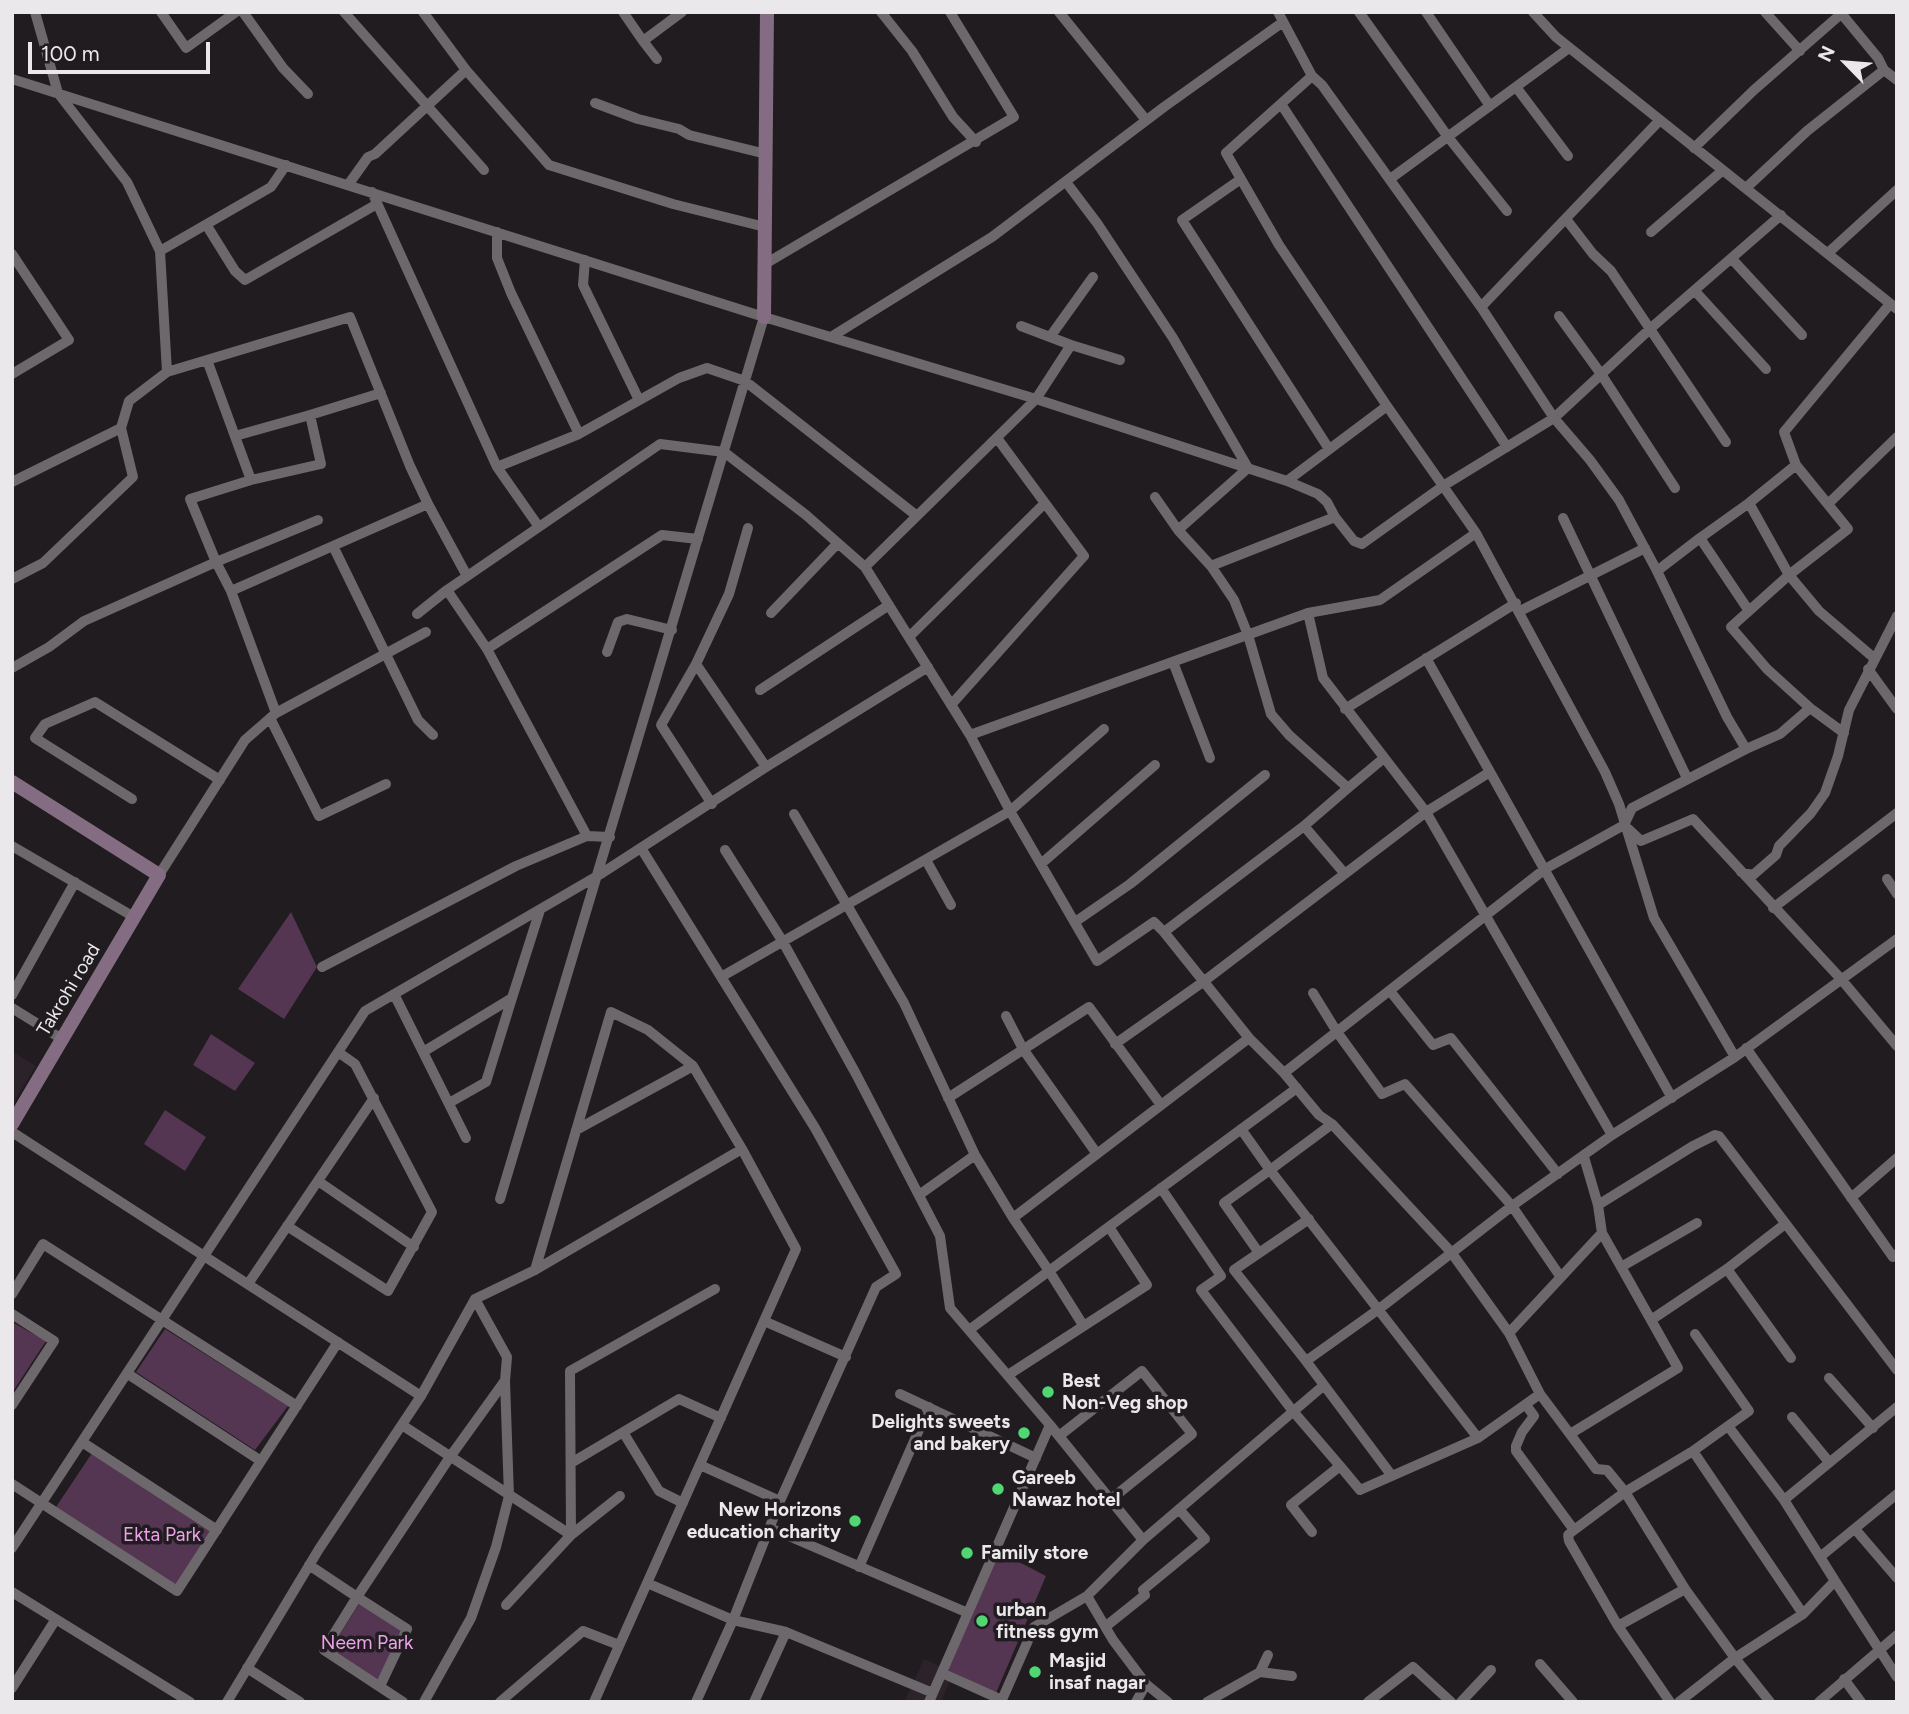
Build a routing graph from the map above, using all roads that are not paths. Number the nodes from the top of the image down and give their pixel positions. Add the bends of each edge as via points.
1 (35, 12) edge
2 (161, 12) edge
3 (236, 12) edge
4 (243, 12) edge
5 (344, 12) edge
6 (423, 12) edge
7 (623, 12) edge
8 (682, 12) edge
9 (767, 12) edge
10 (881, 12) edge
11 (950, 12) edge
12 (1059, 12) edge
13 (1359, 12) edge
14 (1426, 12) edge
15 (1533, 12) edge
16 (1765, 12) edge
17 (1840, 13) edge
18 (1281, 17) edge
19 (643, 41) junction
20 (1569, 48) junction
21 (1800, 51) junction
22 (657, 59) dead end
23 (466, 70) junction
24 (1884, 70) junction
25 (1312, 76) junction
26 (12, 79) edge
27 (1897, 80) edge
28 (1516, 87) junction
29 (58, 93) junction
30 (308, 94) dead end
31 (595, 103) dead end
32 (1281, 104) junction
33 (426, 106) junction
34 (1490, 106) junction
35 (1146, 120) junction
36 (1660, 120) junction
37 (1448, 137) junction
38 (976, 142) junction
39 (1695, 148) junction
40 (766, 154) junction
41 (1568, 156) dead end
42 (286, 165) junction
43 (484, 170) dead end
44 (1723, 170) junction
45 (1241, 179) junction
46 (1390, 179) junction
47 (1066, 182) junction
48 (348, 185) junction
49 (1746, 188) junction
50 (1897, 190) edge
51 (372, 192) junction
52 (377, 204) junction
53 (1507, 211) dead end
54 (1781, 215) junction
55 (1566, 219) junction
56 (207, 226) junction
57 (765, 227) junction
58 (496, 232) junction
59 (1651, 232) dead end
60 (160, 251) junction
61 (1828, 253) junction
62 (12, 254) edge
63 (1732, 259) junction
64 (585, 260) junction
65 (765, 264) junction
66 (1093, 277) dead end
67 (1695, 291) junction
68 (1481, 307) junction
69 (1894, 307) edge
70 (1559, 316) dead end
71 (764, 317) junction
72 (1021, 326) dead end
73 (1651, 328) junction
74 (1802, 335) dead end
75 (831, 337) junction
76 (1050, 337) junction
77 (1071, 345) junction
78 (207, 360) junction
79 (1120, 360) dead end
80 (1766, 369) dead end
81 (167, 372) junction
82 (12, 373) edge
83 (1601, 374) junction
84 (745, 380) junction
85 (381, 393) junction
86 (1036, 399) junction
87 (639, 400) junction
88 (1387, 406) junction
89 (310, 415) junction
90 (1554, 418) junction
91 (121, 428) junction
92 (579, 434) junction
93 (235, 436) junction
94 (1897, 437) edge
95 (997, 438) junction
96 (1726, 442) dead end
97 (1507, 447) junction
98 (1329, 449) junction
99 (724, 453) junction
100 (1796, 465) junction
101 (497, 467) junction
102 (1248, 468) junction
103 (251, 480) junction
104 (1287, 481) junction
105 (12, 482) edge
106 (1443, 486) junction
107 (1675, 488) dead end
108 (1155, 497) dead end
109 (1045, 503) junction
110 (1749, 503) junction
111 (1829, 503) junction
112 (428, 504) junction
113 (917, 516) junction
114 (1335, 517) junction
115 (1563, 519) dead end
116 (318, 520) dead end
117 (539, 527) junction
118 (748, 527) dead end
119 (1178, 530) junction
120 (1476, 533) junction
121 (1700, 538) junction
122 (698, 539) junction
123 (838, 543) junction
124 (333, 546) junction
125 (1645, 548) junction
126 (216, 562) junction
127 (1211, 566) junction
128 (865, 567) junction
129 (1657, 571) junction
130 (1592, 575) junction
131 (1789, 575) junction
132 (467, 576) junction
133 (12, 579) edge
134 (447, 590) junction
135 (231, 592) junction
136 (889, 605) junction
137 (1518, 607) junction
138 (1749, 611) junction
139 (771, 613) dead end
140 (1308, 613) junction
141 (417, 614) dead end
142 (1897, 617) edge
143 (671, 630) junction
144 (426, 632) dead end
145 (1248, 635) junction
146 (909, 637) junction
147 (487, 649) junction
148 (607, 652) dead end
149 (385, 654) junction
150 (1426, 658) junction
151 (1874, 658) junction
152 (1173, 662) junction
153 (696, 664) junction
154 (928, 667) junction
155 (12, 668) edge
156 (1868, 669) junction
157 (760, 690) dead end
158 (951, 705) junction
159 (1810, 708) junction
160 (1345, 709) junction
161 (1897, 709) edge
162 (273, 716) junction
163 (1104, 729) dead end
164 (1844, 733) junction
165 (433, 735) dead end
166 (970, 735) junction
167 (1746, 749) junction
168 (1210, 758) dead end
169 (1384, 758) junction
170 (1155, 765) dead end
171 (766, 767) junction
172 (1490, 772) junction
173 (1265, 775) dead end
174 (1687, 778) junction
175 (220, 780) junction
176 (12, 782) edge
177 (386, 784) dead end
178 (1348, 788) junction
179 (132, 799) dead end
180 (712, 804) junction
181 (1010, 811) junction
182 (1426, 812) junction
183 (1897, 813) edge
184 (794, 814) dead end
185 (1624, 825) junction
186 (1304, 826) junction
187 (587, 836) junction
188 (610, 837) junction
189 (12, 846) edge
190 (641, 848) junction
191 (725, 850) dead end
192 (926, 860) junction
193 (1042, 863) junction
194 (1545, 869) junction
195 (1741, 872) junction
196 (1345, 874) junction
197 (159, 875) junction
198 (599, 875) junction
199 (1888, 879) dead end
200 (75, 882) junction
201 (1897, 894) edge
202 (847, 905) junction
203 (951, 905) dead end
204 (1773, 908) junction
205 (540, 909) junction
206 (1487, 916) junction
207 (134, 918) junction
208 (1075, 922) junction
209 (1164, 932) junction
210 (1897, 939) edge
211 (783, 942) junction
212 (322, 967) dead end
213 (721, 977) junction
214 (1841, 979) junction
215 (1203, 982) junction
216 (1390, 991) junction
217 (1313, 993) dead end
218 (394, 994) junction
219 (12, 995) edge
220 (512, 998) junction
221 (12, 1008) edge
222 (1006, 1016) dead end
223 (1337, 1032) junction
224 (1249, 1038) junction
225 (62, 1039) junction
226 (1115, 1044) junction
227 (1897, 1046) edge
228 (1746, 1048) junction
229 (1023, 1049) junction
230 (338, 1052) junction
231 (423, 1052) junction
232 (1735, 1057) junction
233 (693, 1066) junction
234 (1284, 1073) junction
235 (1297, 1088) junction
236 (374, 1098) junction
237 (948, 1098) junction
238 (1672, 1098) junction
239 (449, 1103) junction
240 (1161, 1105) junction
241 (12, 1124) edge
242 (1332, 1124) junction
243 (1241, 1129) junction
244 (576, 1130) junction
245 (12, 1132) edge
246 (1612, 1135) junction
247 (466, 1138) dead end
248 (742, 1149) junction
249 (1097, 1154) junction
250 (975, 1155) junction
251 (1584, 1157) junction
252 (1897, 1158) edge
253 (1270, 1170) junction
254 (1558, 1174) junction
255 (318, 1181) junction
256 (1161, 1188) junction
257 (919, 1195) junction
258 (1851, 1198) junction
259 (500, 1199) dead end
260 (1598, 1205) junction
261 (1512, 1206) junction
262 (1013, 1218) junction
263 (1308, 1219) junction
264 (1697, 1223) dead end
265 (1785, 1224) junction
266 (287, 1226) junction
267 (1108, 1227) junction
268 (1602, 1233) junction
269 (414, 1247) junction
270 (1451, 1252) junction
271 (1259, 1253) junction
272 (205, 1257) junction
273 (1895, 1257) edge
274 (1621, 1267) junction
275 (1727, 1269) junction
276 (535, 1270) junction
277 (1234, 1270) junction
278 (1049, 1271) junction
279 (1221, 1276) junction
280 (1560, 1276) junction
281 (248, 1284) junction
282 (715, 1289) dead end
283 (12, 1294) edge
284 (475, 1299) junction
285 (1379, 1308) junction
286 (12, 1314) edge
287 (1651, 1320) junction
288 (163, 1321) junction
289 (764, 1321) junction
290 (1083, 1325) junction
291 (969, 1330) junction
292 (1509, 1333) junction
293 (1695, 1334) dead end
294 (338, 1342) junction
295 (846, 1357) junction
296 (1791, 1358) dead end
297 (1306, 1361) junction
298 (1897, 1370) edge
299 (128, 1374) junction
300 (1008, 1375) junction
301 (1829, 1378) dead end
302 (505, 1381) junction
303 (1323, 1386) junction
304 (900, 1394) dead end
305 (1540, 1394) junction
306 (421, 1396) junction
307 (12, 1405) edge
308 (1526, 1405) junction
309 (297, 1406) junction
310 (929, 1407) junction
311 (1897, 1407) edge
312 (1292, 1410) junction
313 (1792, 1417) dead end
314 (721, 1418) junction
315 (402, 1425) junction
316 (1051, 1425) junction
317 (1728, 1426) junction
318 (1872, 1427) junction
319 (623, 1432) junction
320 (1570, 1434) junction
321 (1059, 1436) junction
322 (1478, 1438) junction
323 (82, 1442) junction
324 (1693, 1451) junction
325 (450, 1457) junction
326 (1036, 1458) junction
327 (261, 1461) junction
328 (1829, 1462) junction
329 (571, 1463) junction
330 (700, 1465) junction
331 (1340, 1466) junction
332 (1392, 1476) junction
333 (12, 1484) edge
334 (1625, 1492) junction
335 (1897, 1494) edge
336 (509, 1496) junction
337 (620, 1496) dead end
338 (1110, 1500) junction
339 (1784, 1500) junction
340 (43, 1502) junction
341 (780, 1502) junction
342 (683, 1503) junction
343 (1179, 1509) junction
344 (770, 1528) junction
345 (1855, 1529) junction
346 (217, 1530) junction
347 (1574, 1530) junction
348 (1312, 1532) dead end
349 (571, 1535) junction
350 (1143, 1540) junction
351 (12, 1548) edge
352 (1820, 1557) junction
353 (309, 1565) junction
354 (859, 1567) junction
355 (1897, 1578) edge
356 (1835, 1581) junction
357 (647, 1583) junction
358 (1685, 1589) junction
359 (12, 1591) edge
360 (1087, 1596) junction
361 (357, 1597) junction
362 (506, 1605) dead end
363 (968, 1613) junction
364 (1803, 1614) junction
365 (56, 1619) junction
366 (733, 1620) junction
367 (1618, 1626) junction
368 (1105, 1627) junction
369 (786, 1632) junction
370 (1897, 1634) edge
371 (619, 1646) junction
372 (1877, 1649) junction
373 (1268, 1655) dead end
374 (1735, 1658) junction
375 (1540, 1664) dead end
376 (247, 1668) junction
377 (1491, 1670) dead end
378 (1259, 1672) junction
379 (942, 1673) junction
380 (1292, 1676) dead end
381 (1897, 1677) edge
382 (1844, 1679) junction
383 (1146, 1684) junction
384 (13, 1685) edge
385 (380, 1686) junction
386 (931, 1697) edge
387 (1001, 1701) edge
388 (190, 1702) edge
389 (227, 1702) edge
390 (300, 1702) edge
391 (403, 1702) edge
392 (424, 1702) edge
393 (499, 1702) edge
394 (594, 1702) edge
395 (696, 1702) edge
396 (754, 1702) edge
397 (1136, 1702) edge
398 (1168, 1702) edge
399 (1207, 1702) edge
400 (1368, 1702) edge
401 (1451, 1702) edge
402 (1461, 1702) edge
403 (1573, 1702) edge
404 (1670, 1702) edge
405 (1679, 1702) edge
406 (1770, 1702) edge
407 (1819, 1702) edge
408 (1861, 1702) edge

1 - 29 street
2 - 3 street via 186,48
4 - 30 street
5 - 33 street
6 - 23 street
7 - 19 street
8 - 19 street
9 - 40 street
10 - 38 street via 912,51 953,117
11 - 38 street via 1014,117
12 - 35 street
13 - 37 street
14 - 34 street
15 - 20 street
16 - 21 street
17 - 21 street
17 - 24 street
18 - 25 street
18 - 35 street
19 - 22 street
20 - 28 street
20 - 36 street
21 - 39 street
23 - 33 street
23 - 57 street via 549,165
24 - 27 street
24 - 49 street via 1807,131
25 - 32 street
25 - 46 street
26 - 29 street
28 - 34 street
28 - 41 street
29 - 42 street
29 - 60 street via 127,182
31 - 40 street via 689,135
32 - 45 street via 1226,153
32 - 97 street
33 - 43 street
33 - 48 street via 368,157
34 - 37 street
35 - 47 street
36 - 39 street
36 - 55 street
37 - 46 street
37 - 53 street
38 - 65 street
39 - 44 street
40 - 57 street
42 - 48 street
42 - 56 street via 271,187
44 - 49 street
44 - 59 street
45 - 88 street via 1279,245
45 - 98 street via 1182,220
46 - 68 street
47 - 75 street via 992,237
47 - 102 street via 1174,338
48 - 51 street
49 - 54 street
50 - 61 street
51 - 52 street
51 - 58 street
52 - 56 street via 245,280
52 - 101 street
54 - 61 street
54 - 63 street
55 - 68 street
55 - 73 street via 1611,271
56 - 60 street
57 - 65 street
58 - 64 street
58 - 92 street via 497,258 511,293
60 - 81 street
61 - 69 street
62 - 82 street via 69,340
63 - 67 street
63 - 74 street
64 - 71 street
64 - 87 street via 583,285
65 - 71 street
66 - 76 street
67 - 73 street
67 - 80 street
68 - 90 street
69 - 100 street via 1784,432
70 - 83 street
71 - 75 street
71 - 84 street
72 - 76 street
73 - 83 street
73 - 96 street
75 - 86 street
76 - 77 street
77 - 79 street
77 - 86 street
78 - 81 street
78 - 85 street via 350,317
78 - 93 street
81 - 91 street via 129,401
83 - 90 street
83 - 107 street
84 - 87 street via 707,368
84 - 99 street
84 - 113 street
85 - 89 street
85 - 112 street
86 - 95 street
86 - 102 street
87 - 92 street
88 - 98 street
88 - 106 street
89 - 93 street
89 - 103 street via 321,464
90 - 97 street
90 - 125 street via 1619,500
91 - 105 street
91 - 133 street via 133,478 43,563
92 - 101 street
93 - 103 street
94 - 111 street
95 - 109 street
95 - 113 street
97 - 106 street
98 - 104 street
99 - 117 street via 660,444
99 - 122 street
99 - 123 street
100 - 110 street
100 - 111 street
101 - 117 street
102 - 104 street
102 - 119 street
103 - 126 street via 190,499
104 - 114 street via 1318,494
106 - 114 street via 1362,544 1354,541
106 - 120 street
108 - 119 street
109 - 146 street
109 - 158 street via 1084,556
110 - 121 street
110 - 131 street
111 - 131 street via 1848,529
112 - 124 street
112 - 132 street
113 - 128 street
114 - 127 street
115 - 130 street
116 - 126 street
117 - 132 street
118 - 153 street via 729,594
119 - 127 street
120 - 137 street
120 - 140 street via 1380,600
121 - 129 street
121 - 138 street
122 - 143 street
122 - 147 street via 662,535
123 - 128 street
123 - 139 street
124 - 135 street
124 - 149 street
125 - 129 street
125 - 130 street
126 - 135 street
126 - 155 street via 84,621
127 - 145 street via 1234,600
128 - 136 street
129 - 167 street
130 - 137 street
130 - 174 street
131 - 138 street
131 - 151 street via 1819,611
132 - 134 street
134 - 141 street
134 - 147 street
135 - 162 street
136 - 146 street
136 - 157 street
137 - 150 street
137 - 185 street via 1605,772
138 - 159 street via 1731,627 1767,669
140 - 145 street
140 - 160 street via 1323,678
142 - 151 street
143 - 148 street via 626,619 618,622
143 - 188 street
144 - 149 street
145 - 152 street
145 - 178 street via 1271,714
146 - 154 street
147 - 187 street
149 - 162 street
149 - 165 street via 418,720
150 - 160 street
150 - 172 street
151 - 156 street
152 - 166 street
152 - 168 street
153 - 171 street
153 - 180 street via 661,725
154 - 158 street
154 - 171 street
156 - 161 street
156 - 164 street
158 - 166 street
159 - 164 street
159 - 167 street via 1780,734
160 - 169 street
162 - 175 street via 246,740
162 - 177 street via 318,816
163 - 181 street
164 - 195 street via 1825,793 1811,813 1753,875
166 - 181 street
167 - 174 street
169 - 178 street
169 - 182 street
170 - 193 street
171 - 180 street
172 - 182 street
172 - 194 street
173 - 208 street via 1130,884
174 - 185 street via 1632,808
175 - 179 street via 95,702 45,724 35,738
175 - 197 street
176 - 197 street
178 - 186 street
180 - 190 street
181 - 192 street
181 - 193 street
182 - 196 street
182 - 206 street
183 - 204 street
184 - 202 street
185 - 194 street
185 - 195 street via 1641,841 1693,820
185 - 232 street via 1654,918
186 - 196 street
186 - 209 street
187 - 188 street
187 - 212 street via 516,866
188 - 198 street
189 - 200 street
190 - 198 street
190 - 213 street
191 - 211 street
192 - 202 street
192 - 203 street
193 - 208 street
194 - 206 street
194 - 238 street
195 - 204 street
196 - 215 street
197 - 207 street, Takrohi road
198 - 205 street
198 - 259 street
199 - 201 street
200 - 207 street
200 - 219 street
202 - 211 street
202 - 237 street via 904,1003
204 - 214 street
205 - 218 street
205 - 220 street
206 - 216 street
206 - 246 street
207 - 225 street, Takrohi road
208 - 209 street via 1097,961 1154,922
209 - 215 street
210 - 214 street
211 - 213 street
211 - 257 street
213 - 295 street via 815,1128 896,1274 876,1287
214 - 227 street
214 - 228 street
215 - 224 street
215 - 226 street
216 - 223 street
216 - 254 street via 1433,1045 1451,1038
217 - 223 street
218 - 230 street via 365,1010
218 - 231 street
220 - 231 street
220 - 239 street via 486,1082
221 - 225 street
222 - 229 street
223 - 234 street
223 - 261 street via 1382,1094 1405,1084
224 - 234 street
224 - 240 street
225 - 241 street, Takrohi road
226 - 229 street via 1089,1007
226 - 240 street
228 - 232 street
228 - 258 street
229 - 237 street
229 - 249 street
230 - 236 street via 355,1064
230 - 272 street
231 - 239 street
232 - 238 street
233 - 244 street
233 - 244 street via 648,1030 611,1012
233 - 248 street
234 - 235 street
235 - 242 street
235 - 243 street
236 - 255 street
236 - 269 street via 432,1212
237 - 250 street
238 - 246 street
239 - 247 street
240 - 249 street
242 - 253 street
242 - 270 street
243 - 253 street
243 - 256 street
244 - 276 street
245 - 272 street
246 - 251 street
248 - 276 street
248 - 289 street via 796,1249
249 - 262 street
250 - 257 street
250 - 262 street
251 - 254 street
251 - 260 street
252 - 258 street
253 - 263 street
253 - 271 street via 1224,1203
254 - 261 street
255 - 266 street
255 - 269 street
256 - 267 street
256 - 279 street
257 - 291 street via 940,1236 950,1308
258 - 273 street
260 - 265 street via 1714,1135
260 - 268 street
261 - 270 street
261 - 280 street
262 - 278 street
263 - 271 street
263 - 285 street
264 - 274 street
265 - 275 street
265 - 298 street
266 - 269 street via 387,1291
266 - 281 street
267 - 278 street
267 - 290 street via 1147,1285
268 - 274 street
268 - 280 street
270 - 285 street
270 - 292 street
271 - 277 street
272 - 281 street
272 - 288 street
274 - 287 street
275 - 287 street
275 - 296 street
276 - 284 street
277 - 279 street
277 - 297 street
278 - 290 street
278 - 291 street
279 - 312 street via 1201,1290
280 - 292 street
281 - 294 street
282 - 329 street via 570,1371
283 - 288 street via 43,1244
284 - 302 street via 507,1357
284 - 306 street
285 - 297 street
285 - 322 street
286 - 307 street via 54,1341
287 - 320 street via 1678,1368
288 - 299 street
288 - 309 street
289 - 295 street
289 - 314 street
290 - 300 street
291 - 300 street
292 - 305 street
293 - 317 street via 1749,1411
294 - 306 street
294 - 309 street
295 - 341 street
297 - 303 street
299 - 323 street
299 - 327 street
300 - 316 street
301 - 318 street
302 - 325 street
302 - 336 street
303 - 312 street
303 - 332 street
304 - 310 street
305 - 308 street
305 - 320 street
306 - 315 street
308 - 322 street
308 - 347 street via 1534,1416 1516,1451
309 - 327 street
310 - 326 street
310 - 354 street
311 - 318 street
312 - 331 street
312 - 343 street
313 - 328 street
314 - 319 street via 680,1399
314 - 330 street
315 - 325 street
315 - 353 street
316 - 321 street
316 - 326 street
317 - 324 street
317 - 339 street
318 - 328 street
319 - 329 street
319 - 342 street via 659,1491
320 - 334 street via 1596,1469 1607,1470
321 - 338 street
321 - 338 street via 1142,1371 1150,1381 1192,1434
322 - 332 street
323 - 340 street
323 - 346 street
324 - 334 street
324 - 364 street
325 - 336 street
325 - 361 street
326 - 363 street
327 - 346 street
328 - 339 street
329 - 349 street
330 - 341 street
330 - 342 street
331 - 332 street via 1360,1490
331 - 348 street via 1290,1505
333 - 340 street
334 - 347 street
334 - 358 street
335 - 345 street
336 - 349 street
336 - 392 street via 471,1618
337 - 349 street
338 - 350 street
339 - 352 street
340 - 346 street via 177,1591
340 - 351 street
341 - 344 street
342 - 357 street
343 - 350 street
343 - 368 street via 1205,1539
344 - 354 street
344 - 366 street
345 - 352 street
345 - 355 street
347 - 367 street via 1569,1541
349 - 362 street
350 - 360 street
352 - 356 street
353 - 361 street
353 - 376 street
354 - 363 street
356 - 364 street
356 - 372 street
357 - 366 street
357 - 371 street
358 - 367 street
358 - 374 street
359 - 365 street
360 - 368 street
360 - 387 street via 1034,1626
361 - 385 street via 407,1629
361 - 385 street via 324,1650
363 - 379 street
364 - 374 street
365 - 384 street
365 - 388 street
366 - 369 street
366 - 395 street
367 - 404 street
368 - 383 street
369 - 386 street
369 - 396 street
370 - 372 street
371 - 393 street via 583,1631
371 - 394 street
372 - 381 street
372 - 382 street
373 - 378 street
374 - 405 street
374 - 406 street
375 - 403 street
376 - 389 street
376 - 390 street
377 - 402 street
378 - 380 street
378 - 399 street
379 - 386 street
379 - 387 street
382 - 407 street
382 - 408 street
383 - 397 street
383 - 398 street
385 - 391 street
400 - 401 street via 1413,1667

